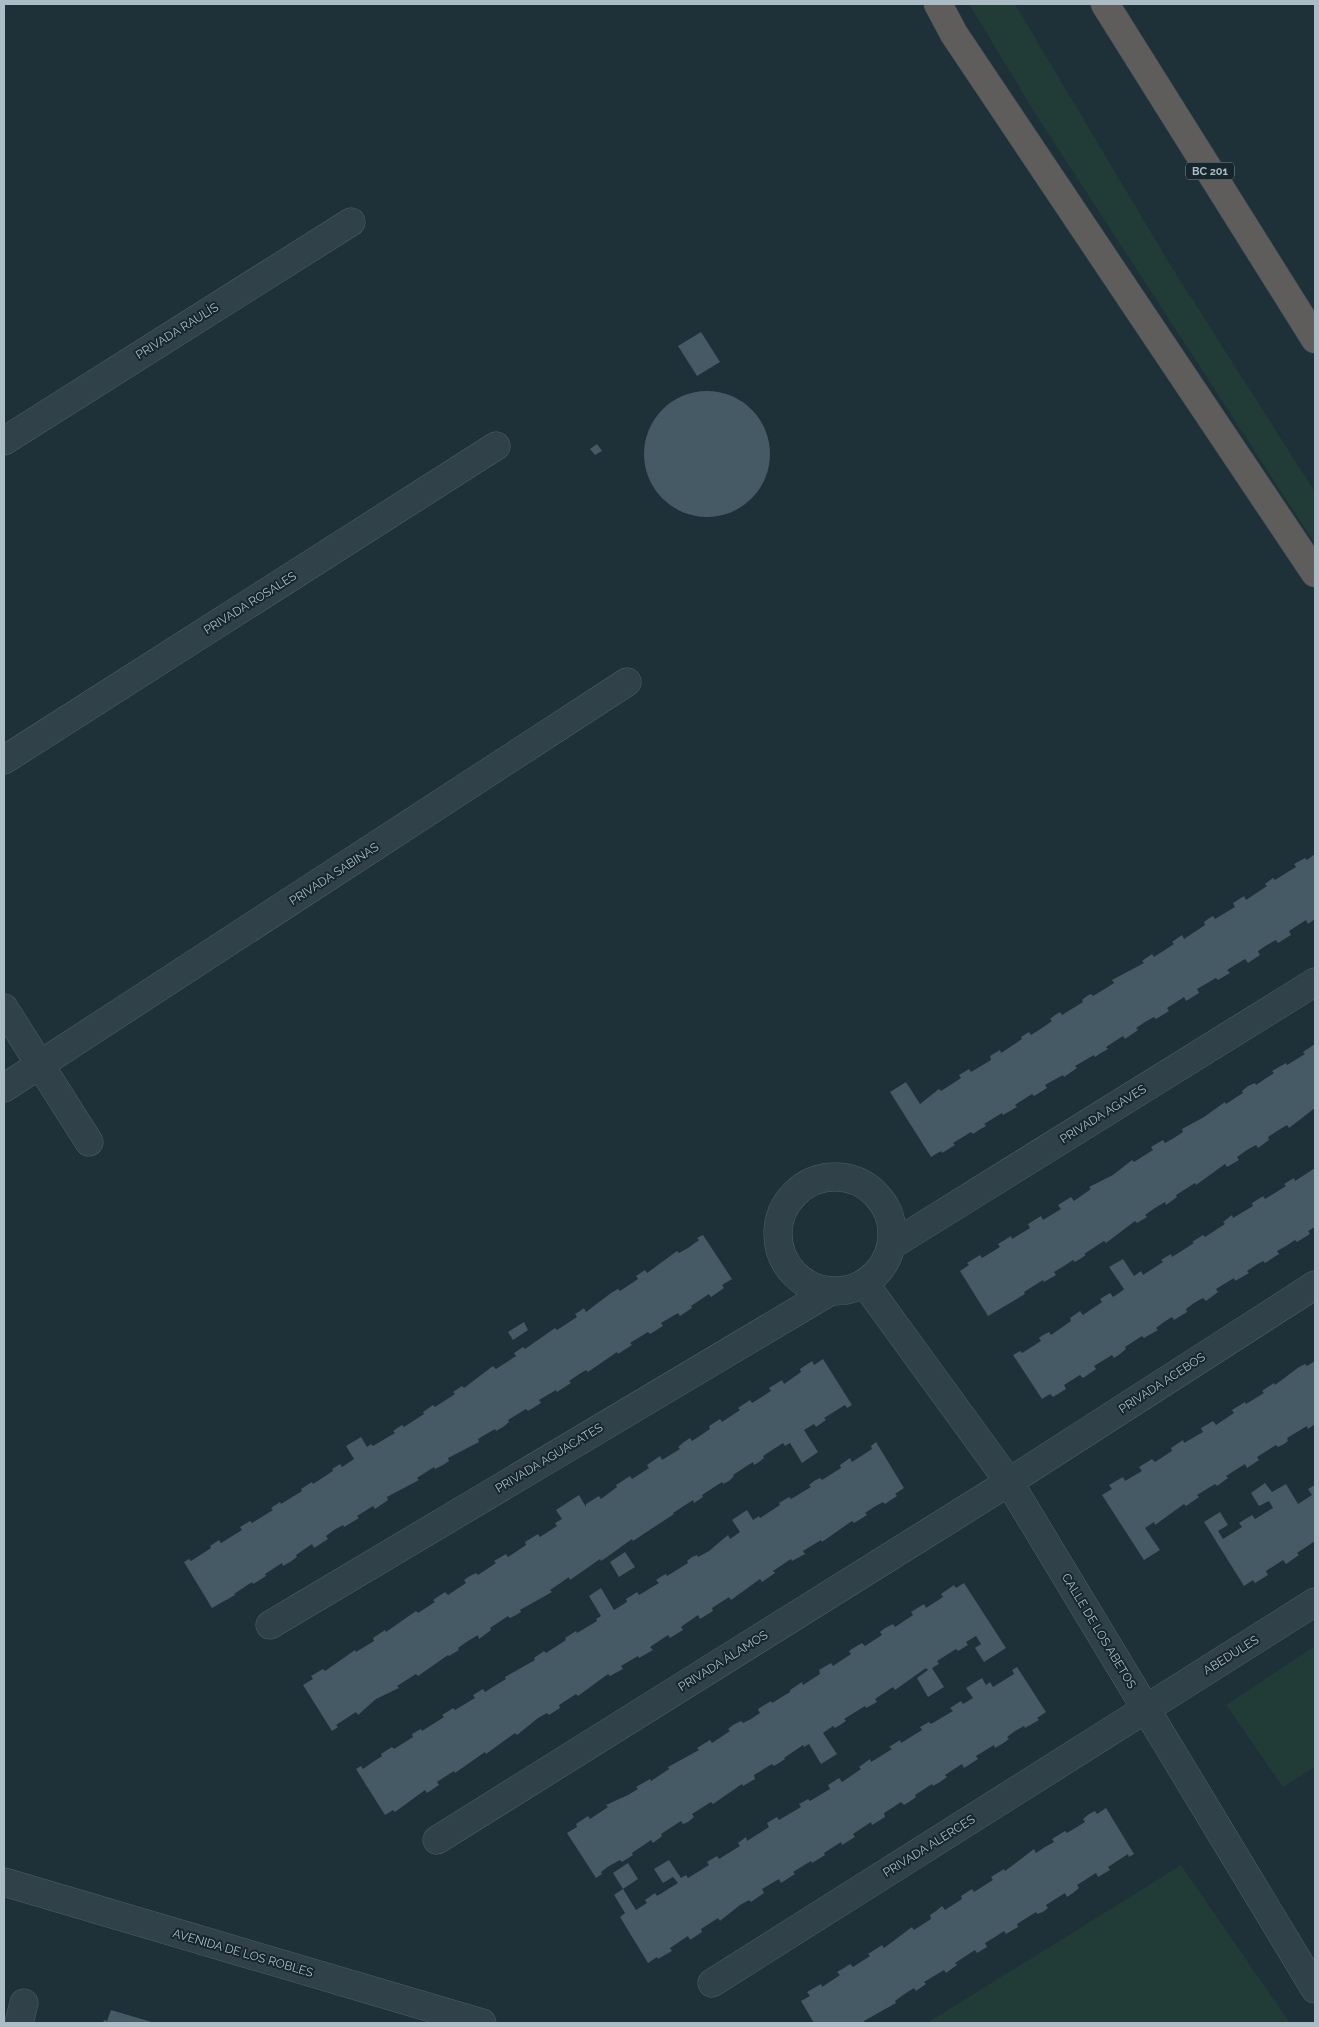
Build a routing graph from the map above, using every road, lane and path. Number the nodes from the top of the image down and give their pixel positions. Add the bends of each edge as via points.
1 (938, 4) edge
2 (1105, 4) edge
3 (351, 222) dead end
4 (1315, 338) edge
5 (4, 441) edge
6 (496, 446) dead end
7 (1315, 573) edge
8 (627, 682) dead end
9 (4, 760) edge
10 (1315, 982) edge
11 (4, 1008) edge
12 (40, 1066) junction
13 (4, 1088) edge
14 (89, 1142) dead end
15 (892, 1246) junction
16 (865, 1284) junction
17 (1315, 1284) edge
18 (829, 1292) junction
19 (1008, 1482) junction
20 (1315, 1602) edge
21 (270, 1625) dead end
22 (1146, 1709) junction
23 (437, 1840) dead end
24 (4, 1882) edge
25 (712, 1983) dead end
26 (1315, 1990) edge
27 (482, 2023) edge

1 - 7 highway via 954,34
2 - 4 highway, BC 201
3 - 5 street, PRIVADA RAULÍS
6 - 9 street, PRIVADA ROSALES
8 - 12 street, PRIVADA SABINAS
10 - 15 street, PRIVADA AGAVES
11 - 12 street
12 - 13 street, PRIVADA SABINAS
12 - 14 street
15 - 16 street via 882,1268
15 - 18 street via 892,1224 884,1204 870,1188 851,1179 830,1176 809,1182 792,1195 781,1213 776,1234 781,1254 792,1273 809,1286
16 - 18 street via 847,1291
16 - 19 street, CALLE DE LOS ABETOS
17 - 19 street, PRIVADA ACEBOS
18 - 21 street, PRIVADA AGUACATES
19 - 22 street, CALLE DE LOS ABETOS
19 - 23 street, PRIVADA ÁLAMOS
20 - 22 street, ABEDULES
22 - 25 street, PRIVADA ALERCES
22 - 26 street, CALLE DE LOS ABETOS
24 - 27 street, AVENIDA DE LOS ROBLES

